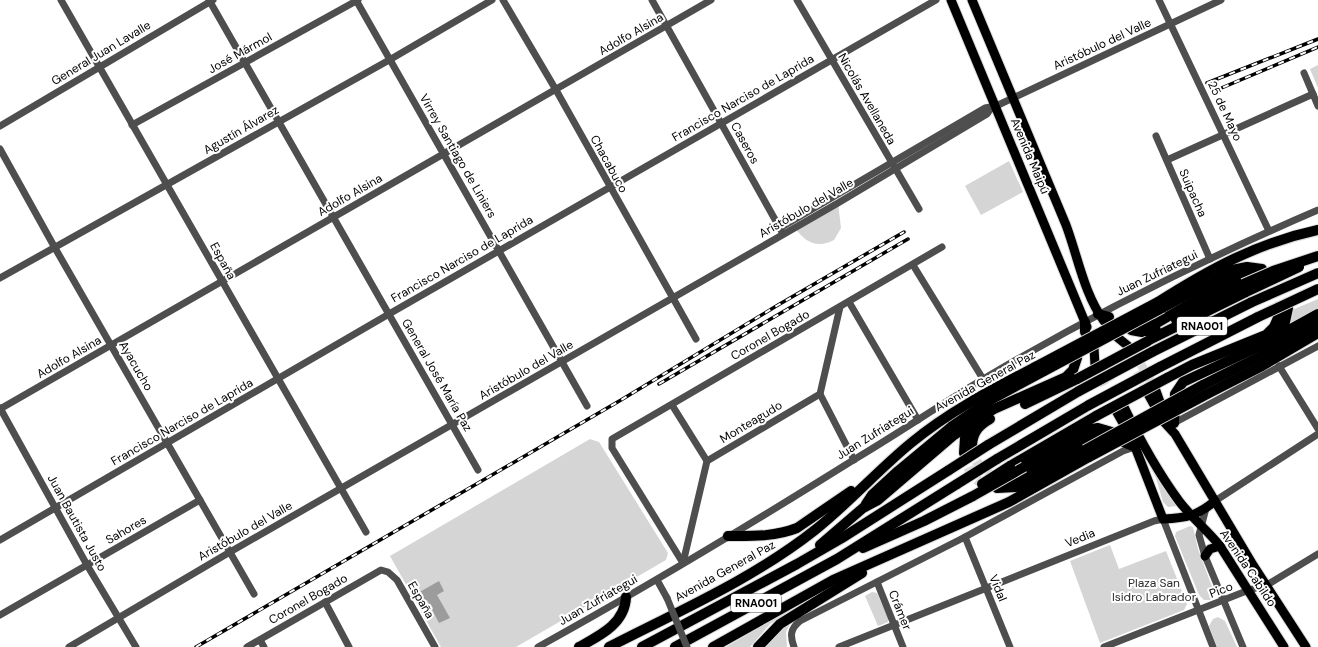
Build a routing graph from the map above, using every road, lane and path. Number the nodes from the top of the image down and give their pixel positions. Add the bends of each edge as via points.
1 (61, 0) edge
2 (357, 0) edge
3 (492, 0) edge
4 (503, 0) edge
5 (652, 0) edge
6 (711, 0) edge
7 (797, 0) edge
8 (936, 0) edge
9 (951, 0) edge
10 (972, 0) edge
11 (1159, 0) edge
12 (1221, 0) edge
13 (211, 1) edge
14 (1171, 24) junction
15 (666, 26) junction
16 (391, 59) junction
17 (832, 60) junction
18 (245, 62) junction
19 (98, 67) junction
20 (1304, 73) dead end
21 (556, 90) junction
22 (1313, 94) junction
23 (1014, 98) junction
24 (1318, 106) edge
25 (993, 107) junction
26 (279, 121) junction
27 (721, 123) junction
28 (132, 125) junction
29 (0, 126) edge
30 (1224, 134) junction
31 (1156, 136) dead end
32 (0, 149) edge
33 (443, 154) junction
34 (1167, 160) junction
35 (893, 165) junction
36 (168, 185) junction
37 (609, 188) junction
38 (918, 209) dead end
39 (1318, 210) edge
40 (334, 217) junction
41 (1318, 226) edge
42 (1318, 230) edge
43 (781, 231) junction
44 (1269, 231) junction
45 (1292, 236) junction
46 (942, 247) dead end
47 (55, 248) junction
48 (499, 251) junction
49 (1318, 256) edge
50 (1210, 259) junction
51 (914, 265) junction
52 (1262, 269) tunnel mouth
53 (1318, 273) edge
54 (1251, 276) dead end
55 (0, 278) edge
56 (222, 281) junction
57 (1244, 288) junction
58 (1318, 289) edge
59 (672, 298) junction
60 (849, 302) junction
61 (1160, 305) junction
62 (840, 307) junction
63 (389, 314) junction
64 (1318, 314) edge
65 (1105, 318) junction
66 (1318, 323) edge
67 (1086, 328) junction
68 (1318, 333) edge
69 (1117, 337) dead end
70 (696, 340) dead end
71 (1268, 342) junction
72 (111, 345) junction
73 (1318, 346) edge
74 (1126, 347) tunnel mouth
75 (1094, 348) dead end
76 (1077, 358) dead end
77 (562, 361) junction
78 (1098, 363) tunnel mouth
79 (1279, 366) junction
80 (1042, 368) junction
81 (277, 379) junction
82 (983, 379) junction
83 (1205, 390) junction
84 (820, 394) junction
85 (672, 405) junction
86 (587, 406) dead end
87 (0, 409) edge
88 (918, 420) junction
89 (976, 420) junction
90 (452, 425) junction
91 (1173, 428) junction
92 (1318, 429) edge
93 (1318, 434) edge
94 (1126, 442) junction
95 (167, 444) junction
96 (1135, 447) junction
97 (1087, 453) junction
98 (854, 460) junction
99 (708, 461) junction
100 (884, 467) junction
101 (478, 470) dead end
102 (1010, 480) dead end
103 (342, 488) junction
104 (997, 488) tunnel mouth
105 (970, 494) junction
106 (200, 500) junction
107 (1215, 501) junction
108 (56, 507) junction
109 (863, 508) junction
110 (1206, 508) junction
111 (1192, 516) junction
112 (1163, 520) junction
113 (1201, 524) junction
114 (366, 532) dead end
115 (728, 536) junction
116 (965, 537) junction
117 (0, 540) edge
118 (1220, 546) junction
119 (907, 547) junction
120 (230, 552) junction
121 (1318, 554) edge
122 (1205, 556) junction
123 (837, 559) junction
124 (683, 563) junction
125 (797, 564) junction
126 (87, 565) junction
127 (381, 570) joint
128 (657, 580) junction
129 (877, 582) junction
130 (1267, 586) junction
131 (986, 588) junction
132 (1249, 590) junction
133 (254, 594) dead end
134 (626, 598) junction
135 (1223, 601) junction
136 (325, 602) junction
137 (1199, 610) junction
138 (0, 615) edge
139 (119, 616) junction
140 (894, 625) junction
141 (260, 640) junction
142 (69, 647) edge
143 (136, 647) edge
144 (247, 647) edge
145 (264, 647) edge
146 (349, 647) edge
147 (435, 647) edge
148 (538, 647) edge
149 (579, 647) edge
150 (609, 647) edge
151 (642, 647) edge
152 (675, 647) edge
153 (687, 647) edge
154 (713, 647) edge
155 (758, 647) edge
156 (794, 647) edge
157 (839, 647) edge
158 (903, 647) edge
159 (1010, 647) edge
160 (1104, 647) edge
161 (1213, 647) edge
162 (1242, 647) edge
163 (1284, 647) edge
164 (1306, 647) edge

1 - 19 street, España
2 - 16 street, Virrey Santiago de Liniers
2 - 18 street, José Mármol
3 - 16 street, Agustín Álvarez
4 - 21 street, Chacabuco
5 - 15 street, Caseros
6 - 15 street, Adolfo Alsina
7 - 17 street, Nicolás Avellaneda
8 - 17 street, Francisco Narciso de Laprida
9 - 25 main road, Avenida Maipú
10 - 23 main road, Avenida Maipú
11 - 14 street, 25 de Mayo
12 - 14 street, Aristóbulo del Valle
13 - 18 street, General José María Paz
13 - 19 street, General Juan Lavalle
14 - 23 street, Aristóbulo del Valle
14 - 30 street, 25 de Mayo
15 - 21 street, Adolfo Alsina
15 - 27 street, Caseros
16 - 26 street, Agustín Álvarez
16 - 33 street, Virrey Santiago de Liniers
17 - 27 street, Francisco Narciso de Laprida
17 - 35 street, Nicolás Avellaneda
18 - 26 street, General José María Paz
18 - 28 street, José Mármol
19 - 28 street, España
19 - 29 street, General Juan Lavalle
20 - 22 street
21 - 33 street, Adolfo Alsina
21 - 37 street, Chacabuco
22 - 24 street
22 - 30 street
23 - 25 street, Aristóbulo del Valle
23 - 65 main road, Avenida Maipú via 1067,228 1078,264
25 - 35 street, Aristóbulo del Valle via 988,114
25 - 67 main road, Avenida Maipú
26 - 36 street, Agustín Álvarez
26 - 40 street, General José María Paz
27 - 37 street, Francisco Narciso de Laprida
27 - 43 street, Caseros
28 - 36 street, España
30 - 34 street
30 - 44 street, 25 de Mayo
31 - 34 street, Suipacha
32 - 47 street, Ayacucho
33 - 40 street, Adolfo Alsina
33 - 48 street, Virrey Santiago de Liniers
34 - 50 street, Suipacha
35 - 38 street, Nicolás Avellaneda
35 - 43 street, Aristóbulo del Valle
36 - 47 street, Agustín Álvarez
36 - 56 street, España
37 - 48 street, Francisco Narciso de Laprida
37 - 59 street, Chacabuco
39 - 44 street, Juan Zufriategui
40 - 56 street, Adolfo Alsina
40 - 63 street, General José María Paz
41 - 45 highway
42 - 45 highway, Avenida General Paz
43 - 59 street, Aristóbulo del Valle
44 - 50 street, Juan Zufriategui
45 - 61 highway, Avenida General Paz via 1224,262
46 - 51 street, Coronel Bogado
47 - 55 street, Agustín Álvarez
47 - 72 street, Ayacucho
48 - 63 street, Francisco Narciso de Laprida
48 - 77 street, Virrey Santiago de Liniers
49 - 57 highway, bridge via 1292,271
50 - 65 street, Juan Zufriategui
51 - 60 street, Coronel Bogado
51 - 82 street
52 - 61 highway via 1247,267 1232,270
53 - 125 highway, RNA001, bridge via 1252,302 1079,391
54 - 57 highway via 1232,279 1157,323 1134,327 1142,332 1156,330
56 - 72 street, Adolfo Alsina
56 - 81 street, España
57 - 89 highway, bridge via 1043,397 982,423 975,432 968,450 965,438
58 - 123 highway, RNA001, bridge via 1160,366 1089,405
59 - 70 street, Chacabuco
59 - 77 street, Aristóbulo del Valle
60 - 62 street, Coronel Bogado
60 - 88 street
61 - 80 highway, Avenida General Paz, bridge
62 - 84 street
62 - 85 street, Coronel Bogado
63 - 81 street, Francisco Narciso de Laprida
63 - 90 street, General José María Paz
64 - 71 highway
65 - 67 street, Juan Zufriategui
66 - 83 highway
67 - 82 street, Juan Zufriategui
68 - 83 highway via 1262,366
69 - 74 main road
71 - 91 highway via 1180,383 1174,397
71 - 105 highway, bridge via 1282,327 1284,311 1266,335 1166,378 1010,466
72 - 87 street, Adolfo Alsina
72 - 95 street, Ayacucho
73 - 79 street
75 - 78 main road
76 - 89 highway via 1073,370 1066,377 994,409
77 - 86 street, Virrey Santiago de Liniers
77 - 90 street, Aristóbulo del Valle
79 - 91 street
79 - 92 street
80 - 100 highway, Avenida General Paz via 947,415
80 - 109 highway via 951,427 872,495
81 - 95 street, Francisco Narciso de Laprida
81 - 103 street, España
82 - 88 street, Juan Zufriategui
83 - 97 highway, bridge
84 - 98 street
84 - 99 street, Monteagudo
85 - 99 street
85 - 124 street, Coronel Bogado via 612,439 611,442 612,448
87 - 108 street, Juan Bautista Justo
88 - 98 street, Juan Zufriategui
89 - 109 highway via 954,435 878,500
90 - 101 street, General José María Paz
90 - 103 street, Aristóbulo del Valle
91 - 91 main road, Avenida Cabildo via 1163,421 1156,408 1152,388
91 - 107 main road, Avenida Cabildo
93 - 107 street, Vedia
94 - 96 highway
94 - 102 highway via 1106,436 1091,437 1023,476
94 - 105 highway, bridge via 1108,429 1090,429
95 - 106 street, Ayacucho
95 - 108 street, Francisco Narciso de Laprida
96 - 111 main road, Avenida Cabildo via 1119,407 1179,501
96 - 112 main road, Avenida Cabildo
96 - 116 street via 1123,451
97 - 104 highway via 1016,487
97 - 119 highway via 1009,502
98 - 115 street, Juan Zufriategui
99 - 124 street
100 - 115 highway via 839,501 788,532 766,536
100 - 150 highway, Avenida General Paz via 814,531 762,568
103 - 114 street, España
103 - 120 street, Aristóbulo del Valle
105 - 123 highway via 924,521
106 - 120 street, Ayacucho
106 - 126 street, Sahores
107 - 110 main road, Vedia
107 - 130 main road, Avenida Cabildo
108 - 117 street, Francisco Narciso de Laprida
108 - 126 street, Juan Bautista Justo
109 - 125 highway
110 - 111 main road, Vedia
110 - 113 street
111 - 112 main road, Vedia
111 - 113 main road, Avenida Cabildo
112 - 131 street, Vedia via 1154,521
112 - 137 street
113 - 118 main road, Avenida Cabildo
113 - 122 street via 1199,534
115 - 124 street, Juan Zufriategui
116 - 129 street
116 - 131 street, Vidal
118 - 122 main road via 1210,549
118 - 132 main road, Avenida Cabildo
119 - 154 highway via 833,580
119 - 155 highway via 780,624
120 - 133 street, Ayacucho
120 - 139 street, Aristóbulo del Valle
121 - 130 street, Pico
122 - 135 street
123 - 152 highway, RNA001
124 - 128 street, Juan Zufriategui
125 - 151 highway, RNA001
126 - 138 street, Sahores
126 - 139 street, Juan Bautista Justo
127 - 136 street, Coronel Bogado
127 - 147 street, España via 388,572 397,580
128 - 134 street, Juan Zufriategui
128 - 153 street, bridge
129 - 140 street, Crámer
129 - 156 street via 800,621 791,632
130 - 132 street, Pico
130 - 164 main road, Avenida Cabildo
131 - 140 street, Vedia
131 - 159 street, Vidal
132 - 135 street, Pico
132 - 163 main road, Avenida Cabildo
134 - 148 street, Juan Zufriategui
134 - 149 highway via 613,626
135 - 137 street, Pico
135 - 162 street
136 - 141 street, Coronel Bogado
136 - 146 street
137 - 160 street, Pico
137 - 161 street
139 - 142 street, Aristóbulo del Valle
139 - 143 street, Juan Bautista Justo
140 - 157 street, Vedia
140 - 158 street, Crámer
141 - 144 street, Coronel Bogado
141 - 145 street

